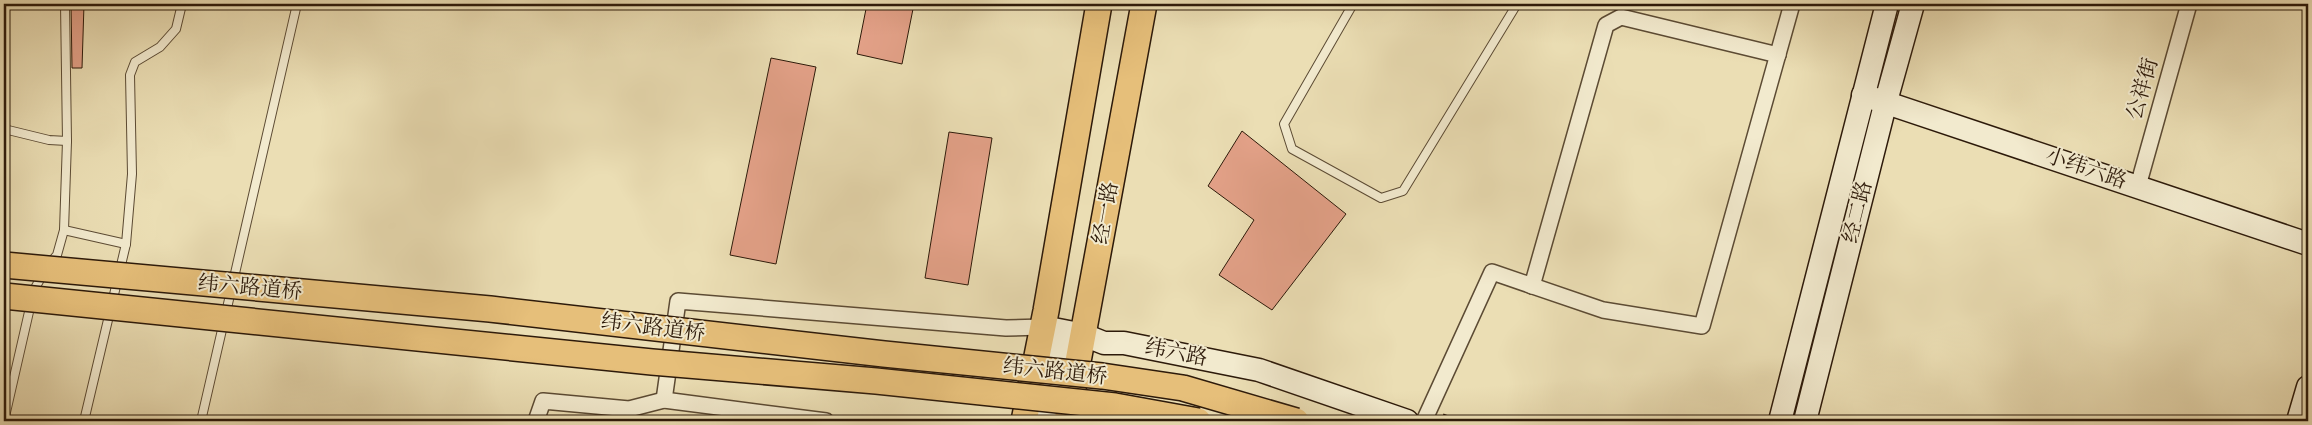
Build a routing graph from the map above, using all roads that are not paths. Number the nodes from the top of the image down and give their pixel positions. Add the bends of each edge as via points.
1 (65, 4) edge
2 (182, 4) edge
3 (297, 4) edge
4 (1099, 4) edge
5 (1144, 4) edge
6 (1353, 4) edge
7 (1517, 4) edge
8 (1792, 4) edge
9 (1887, 4) edge
10 (1913, 4) edge
11 (2189, 4) edge
12 (1778, 54) junction
13 (1864, 95) junction
14 (1886, 101) junction
15 (4, 129) edge
16 (67, 141) junction
17 (2138, 186) junction
18 (64, 230) junction
19 (126, 244) junction
20 (2308, 244) edge
21 (4, 265) edge
22 (1532, 286) junction
23 (4, 296) edge
24 (1042, 327) junction
25 (1084, 334) junction
26 (2308, 387) edge
27 (664, 400) junction
28 (4, 421) edge
29 (84, 421) edge
30 (201, 421) edge
31 (536, 421) edge
32 (826, 421) edge
33 (1024, 421) edge
34 (1046, 421) edge
35 (1067, 421) edge
36 (1198, 421) edge
37 (1296, 421) edge
38 (1407, 421) edge
39 (1424, 421) edge
40 (1780, 421) edge
41 (1805, 421) edge
42 (2298, 421) edge

1 - 16 lane
2 - 19 lane via 176,29 160,47 135,62 130,75 132,174
3 - 30 lane
4 - 24 main road, 经一路
5 - 25 main road, 经一路
6 - 7 lane via 1284,124 1292,149 1381,198 1403,191
8 - 12 street
9 - 13 street, 经二路
10 - 14 street, 经二路
11 - 17 street, 公祥街
12 - 22 street via 1621,16 1606,24
12 - 22 street via 1702,326 1603,310
13 - 14 street, 小纬六路
13 - 40 street, 经二路
14 - 17 street, 小纬六路
14 - 41 street, 经二路
15 - 16 lane
16 - 18 lane
17 - 20 street, 小纬六路
18 - 19 lane
18 - 28 lane via 57,255 34,290
19 - 29 lane
21 - 37 main road, 纬六路道桥, bridge via 490,309 1102,376 1183,388
22 - 39 street via 1492,272
23 - 36 main road, 纬六路道桥, bridge via 652,362 924,386 1115,406
24 - 25 street, 纬六路
24 - 27 street via 1006,328 678,301
24 - 33 main road, 经一路
24 - 34 street via 1062,342
25 - 35 main road, 经一路
25 - 38 street, 纬六路 via 1104,343 1124,342 1259,370
26 - 42 street
27 - 31 street via 629,409 543,401
27 - 32 street

